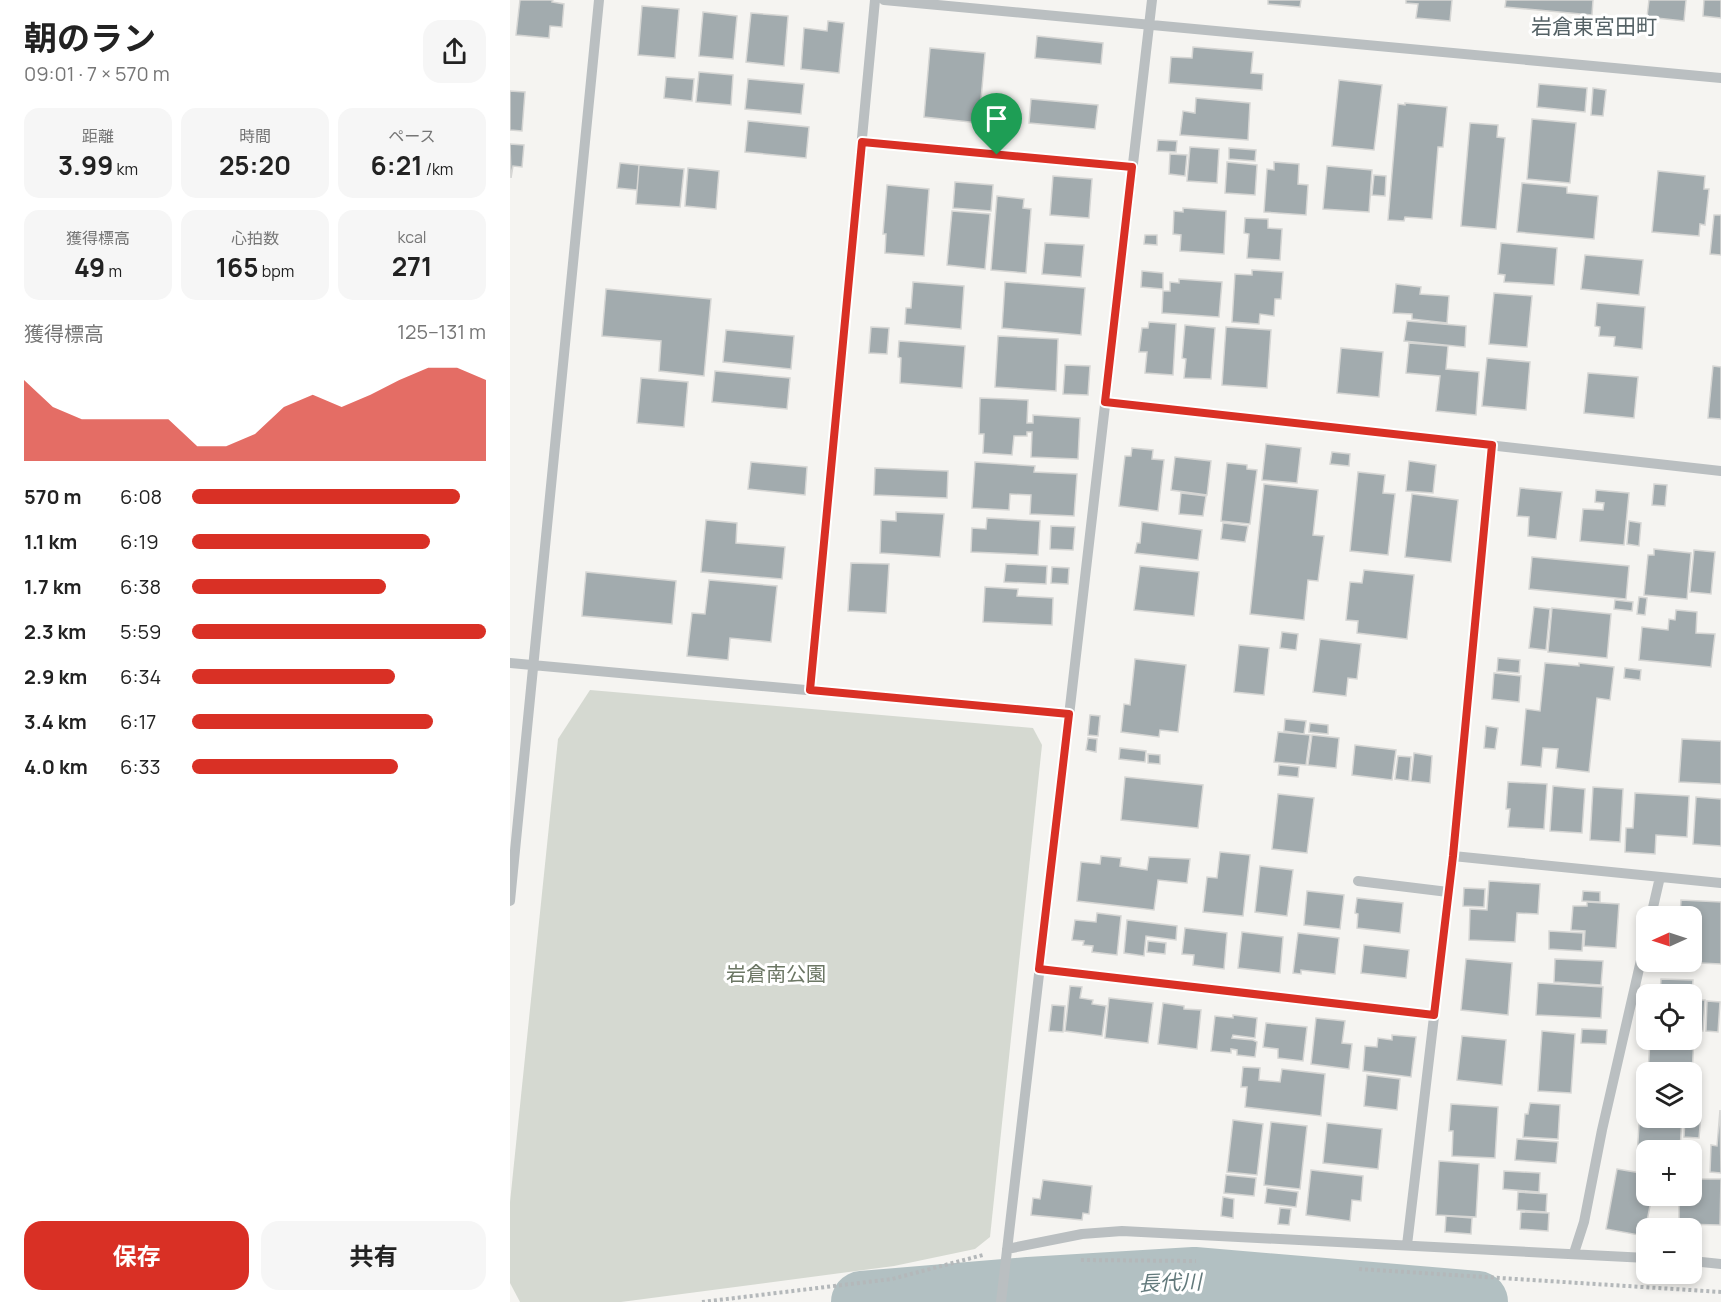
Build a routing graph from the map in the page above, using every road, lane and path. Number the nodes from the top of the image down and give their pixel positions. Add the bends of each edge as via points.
1 (600, 0) edge
2 (875, 0) edge
3 (884, 0) edge
4 (1152, 0) edge
5 (1149, 25) junction
6 (1721, 78) edge
7 (862, 142) junction
8 (1132, 167) junction
9 (1105, 402) junction
10 (1492, 445) junction
11 (1721, 471) edge
12 (510, 663) edge
13 (533, 665) junction
14 (810, 690) junction
15 (1069, 714) junction
16 (1453, 856) junction
17 (1660, 878) junction
18 (1358, 881) dead end
19 (1721, 883) edge
20 (1448, 892) junction
21 (510, 901) edge
22 (1653, 906) edge
23 (1039, 969) junction
24 (1638, 972) edge
25 (1434, 1015) junction
26 (1407, 1245) junction
27 (1006, 1249) junction
28 (1574, 1253) junction
29 (1636, 1257) edge
30 (1071, 1260) dead end
31 (1197, 1261) dead end
32 (1702, 1263) edge
33 (1721, 1264) edge
34 (1357, 1269) dead end
35 (1721, 1292) edge
36 (702, 1302) edge
37 (1001, 1302) edge

1 - 13 street
2 - 7 street
3 - 5 street
4 - 5 street
5 - 6 street
5 - 8 street
7 - 8 street
7 - 14 street
8 - 9 street
9 - 10 street
9 - 15 street
10 - 11 street
10 - 16 street
12 - 13 street
13 - 14 street
13 - 21 street
14 - 15 street
15 - 23 street
16 - 17 street
16 - 20 street
17 - 19 street
17 - 22 street
18 - 20 street
20 - 25 street
23 - 25 street
23 - 27 street
24 - 28 street
25 - 26 street
26 - 27 street via 1122,1231 1082,1234
26 - 28 street
27 - 36 path via 892,1279
27 - 37 street
28 - 29 street
30 - 31 path
32 - 33 street
34 - 35 path

